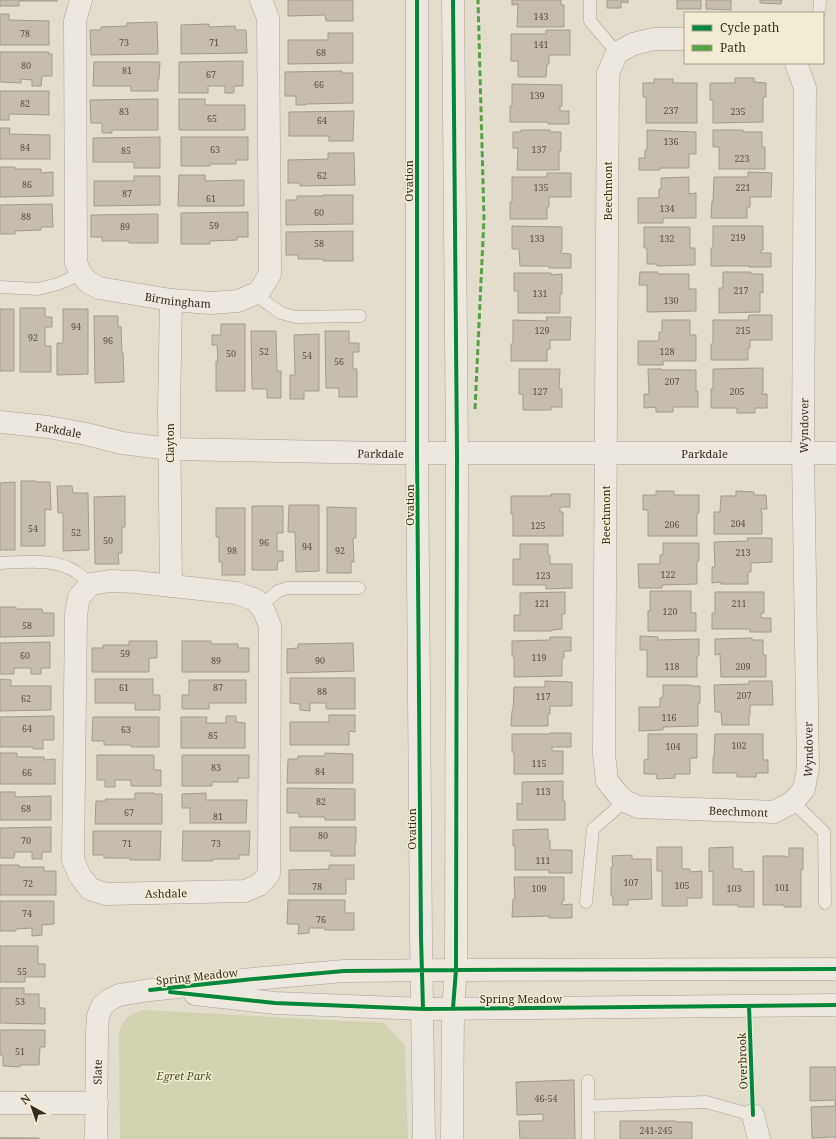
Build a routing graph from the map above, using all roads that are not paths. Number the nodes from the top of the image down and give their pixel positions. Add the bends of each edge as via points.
1 (81, 0) edge
2 (261, 0) edge
3 (417, 0) edge
4 (453, 0) edge
5 (590, 0) edge
6 (820, 0) edge
7 (820, 12) edge
8 (684, 39) edge
9 (625, 49) junction
10 (796, 64) edge
11 (81, 274) junction
12 (0, 287) edge
13 (254, 294) junction
14 (172, 300) junction
15 (360, 316) dead end
16 (0, 422) edge
17 (170, 449) junction
18 (417, 453) junction
19 (836, 453) edge
20 (457, 454) junction
21 (605, 454) junction
22 (803, 454) junction
23 (0, 563) edge
24 (90, 584) junction
25 (171, 586) junction
26 (359, 588) dead end
27 (260, 606) junction
28 (799, 795) junction
29 (625, 801) junction
30 (586, 902) dead end
31 (825, 903) dead end
32 (836, 969) edge
33 (456, 970) junction
34 (421, 971) junction
35 (150, 990) junction
36 (836, 1005) edge
37 (102, 1006) joint
38 (453, 1008) junction
39 (423, 1009) junction
40 (588, 1081) dead end
41 (0, 1103) edge
42 (97, 1103) junction
43 (588, 1106) junction
44 (753, 1115) joint
45 (96, 1139) edge
46 (424, 1139) edge
47 (452, 1139) edge
48 (588, 1139) edge
49 (759, 1139) edge

1 - 11 street via 75,21 76,263
2 - 13 street, Birmingham via 268,18 270,274 259,292
3 - 18 street, Ovation
4 - 20 street
5 - 9 lane via 590,21
6 - 7 lane
8 - 9 street via 654,39
9 - 21 street, Beechmont via 608,73
10 - 22 street, Wyndover via 805,88
11 - 12 lane via 38,289
11 - 14 street, Birmingham via 88,282 99,288
13 - 14 street, Birmingham via 238,301 211,303
13 - 15 lane via 282,313 296,317
14 - 17 street, Clayton
16 - 17 street, Parkdale via 48,427 122,443
17 - 18 street, Parkdale
17 - 25 street, Clayton
18 - 20 street, Parkdale
18 - 34 street, Ovation
19 - 22 street, Parkdale
20 - 21 street, Parkdale
20 - 33 street
21 - 22 street, Parkdale
21 - 29 street, Beechmont via 604,754 607,781
22 - 28 street, Wyndover via 808,768
23 - 24 lane via 41,562 60,565 76,571
24 - 25 street via 110,581
24 - 27 street, Ashdale via 79,597 76,614 73,860 80,876 90,889 106,894 245,891 259,885 269,874 270,626
25 - 27 street via 236,593 256,600
26 - 27 lane via 287,588 278,591
28 - 29 street, Beechmont via 774,812 638,807
28 - 31 lane via 824,832
29 - 30 lane via 593,829
32 - 33 street, Spring Meadow
33 - 34 street, Spring Meadow
33 - 38 street
34 - 35 street, Spring Meadow via 344,971
34 - 39 street, Ovation
35 - 37 street, Spring Meadow via 119,995
35 - 39 street, Spring Meadow via 275,1003
36 - 38 street, Spring Meadow
37 - 42 street, Slate via 98,1016 97,1032
38 - 39 street, Spring Meadow
38 - 47 street
39 - 46 street, Ovation
40 - 43 lane
41 - 42 street
42 - 45 street, Slate
43 - 44 lane via 706,1102
43 - 48 lane
44 - 49 street

